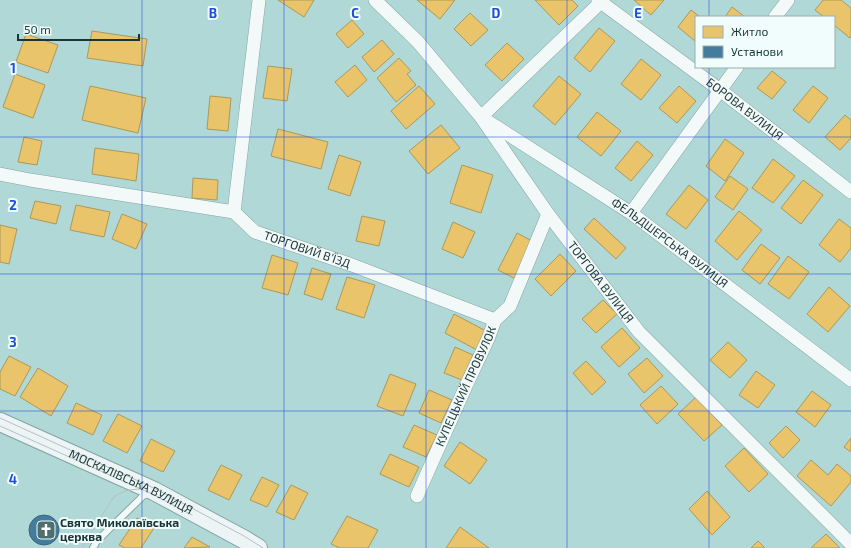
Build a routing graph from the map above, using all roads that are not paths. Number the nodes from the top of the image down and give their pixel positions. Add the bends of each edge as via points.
1 (259, 0) edge
2 (375, 0) edge
3 (788, 0) edge
4 (600, 1) edge
5 (776, 16) edge
6 (736, 68) edge
7 (720, 90) junction
8 (481, 118) junction
9 (0, 174) edge
10 (851, 192) edge
11 (234, 212) junction
12 (630, 213) junction
13 (548, 214) junction
14 (495, 320) junction
15 (851, 380) edge
16 (0, 422) edge
17 (151, 490) junction
18 (416, 496) dead end
19 (851, 544) edge
20 (93, 548) edge
21 (258, 548) edge

1 - 11 street
2 - 8 street, ТОРГОВА ВУЛИЦЯ via 418,42
3 - 5 street
4 - 7 street, БОРОВА ВУЛИЦЯ
4 - 8 street
6 - 7 street
7 - 10 street, БОРОВА ВУЛИЦЯ
7 - 12 street
8 - 12 street, ФЕЛЬДШЕРСЬКА ВУЛИЦЯ
8 - 13 street, ТОРГОВА ВУЛИЦЯ
9 - 11 street
11 - 14 street, ТОРГОВИЙ В’ЇЗД via 255,232 352,265
12 - 15 street, ФЕЛЬДШЕРСЬКА ВУЛИЦЯ
13 - 14 street, КУПЕЦЬКИЙ ПРОВУЛОК via 510,306
13 - 19 street, ТОРГОВА ВУЛИЦЯ via 639,332
14 - 18 street, КУПЕЦЬКИЙ ПРОВУЛОК
16 - 17 street, МОСКАЛІВСЬКА ВУЛИЦЯ
17 - 20 lane via 97,541
17 - 21 street, МОСКАЛІВСЬКА ВУЛИЦЯ

